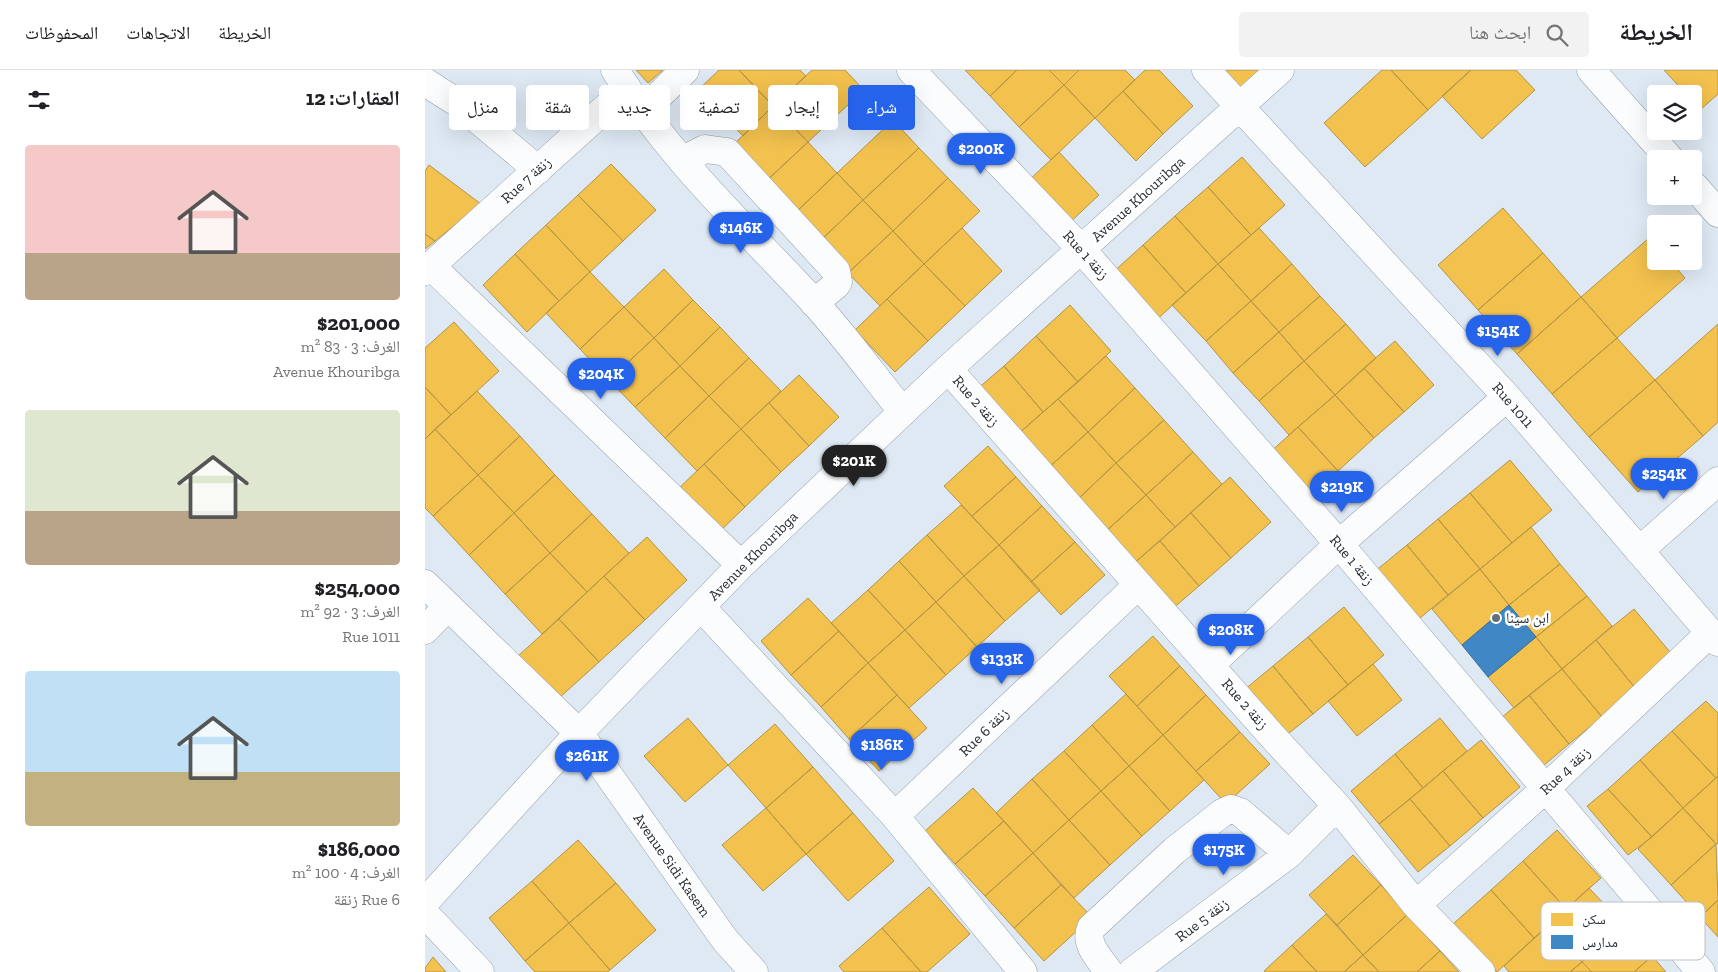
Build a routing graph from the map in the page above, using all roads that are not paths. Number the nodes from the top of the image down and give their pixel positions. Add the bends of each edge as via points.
1 (685, 70) edge
2 (911, 70) edge
3 (1206, 70) edge
4 (1280, 70) edge
5 (1591, 70) edge
6 (621, 79) edge
7 (425, 82) edge
8 (670, 85) edge
9 (1239, 107) junction
10 (659, 130) edge
11 (1662, 150) edge
12 (683, 160) junction
13 (538, 170) junction
14 (1702, 195) edge
15 (1718, 213) edge
16 (1082, 250) junction
17 (428, 269) edge
18 (814, 303) junction
19 (948, 369) junction
20 (1507, 398) junction
21 (903, 412) junction
22 (1718, 481) edge
23 (1339, 544) junction
24 (1639, 551) junction
25 (741, 565) junction
26 (425, 584) edge
27 (1138, 585) junction
28 (448, 606) junction
29 (701, 608) junction
30 (425, 630) edge
31 (1714, 638) edge
32 (1210, 665) junction
33 (579, 733) junction
34 (1545, 789) junction
35 (1337, 806) junction
36 (895, 816) junction
37 (1289, 854) junction
38 (425, 902) edge
39 (1641, 902) edge
40 (1417, 905) junction
41 (425, 914) edge
42 (1691, 960) edge
43 (480, 972) edge
44 (754, 972) edge
45 (1023, 972) edge
46 (1109, 972) edge
47 (1132, 972) edge
48 (1481, 972) edge
49 (1701, 972) edge

1 - 8 street
2 - 16 street, Rue 1 زنقة
3 - 9 street, Rue 1011
4 - 9 street, Avenue Khouribga
5 - 11 street
6 - 13 street, Rue 7 زنقة
7 - 13 street via 458,103
9 - 16 street, Avenue Khouribga
9 - 20 street, Rue 1011
10 - 12 street
12 - 18 street
12 - 18 street via 705,149 727,152 836,271 838,282
13 - 17 street, Rue 7 زنقة
14 - 15 street
16 - 19 street, Avenue Khouribga
16 - 23 street, Rue 1 زنقة
17 - 25 street
18 - 21 street
19 - 21 street, Avenue Khouribga
19 - 27 street, Rue 2 زنقة
20 - 23 street
20 - 24 street, Rue 1011
21 - 25 street, Avenue Khouribga
22 - 24 street
23 - 32 street
23 - 34 street, Rue 1 زنقة
24 - 31 street, Rue 1011
25 - 29 street, Avenue Khouribga
26 - 28 street, Avenue Sidi Kasem
27 - 32 street, Rue 2 زنقة
27 - 36 street, Rue 6 زنقة
28 - 30 street
28 - 33 street, Avenue Sidi Kasem
29 - 33 street, Avenue Khouribga
29 - 36 street
31 - 34 street, Rue 4 زنقة
32 - 35 street, Rue 2 زنقة
33 - 38 street, Avenue Khouribga
33 - 44 street, Avenue Sidi Kasem via 725,940
34 - 39 street, Rue 1 زنقة
34 - 40 street, Rue 4 زنقة
35 - 37 street, Rue 5 زنقة
35 - 40 street, Rue 2 زنقة
36 - 45 street
37 - 46 street via 1240,812 1231,809 1222,813 1174,851 1091,928 1088,934 1091,945
37 - 47 street, Rue 5 زنقة
40 - 48 street, Rue 2 زنقة
41 - 43 street
42 - 49 street, Rue 1 زنقة

